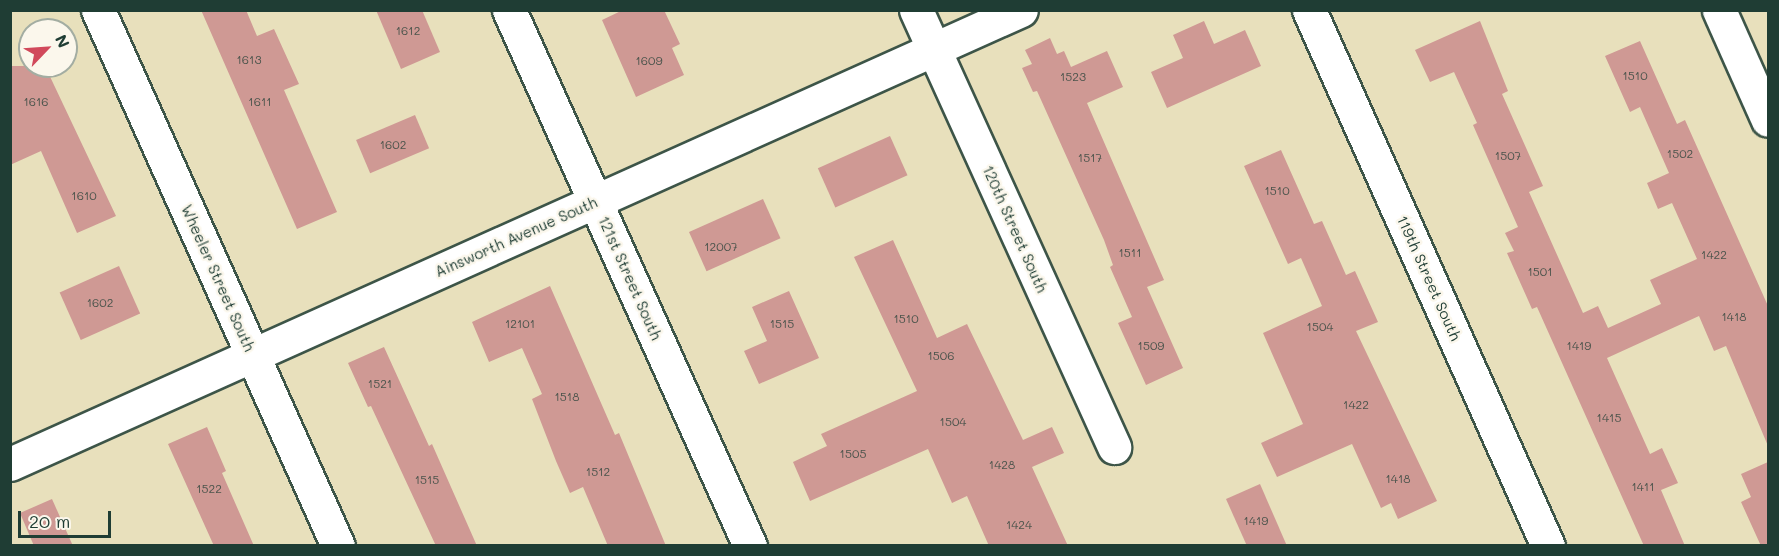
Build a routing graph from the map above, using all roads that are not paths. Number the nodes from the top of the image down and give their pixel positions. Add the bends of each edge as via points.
1 (98, 10) edge
2 (508, 10) edge
3 (916, 10) edge
4 (1021, 10) edge
5 (1309, 10) edge
6 (1719, 10) edge
7 (934, 50) junction
8 (1768, 120) edge
9 (596, 201) junction
10 (252, 355) junction
11 (1114, 447) dead end
12 (10, 464) edge
13 (338, 546) edge
14 (750, 546) edge
15 (1548, 546) edge

1 - 10 street, Wheeler Street South
2 - 9 street, 121st Street South
3 - 7 street, 120th Street South
4 - 7 street, Ainsworth Avenue South
5 - 15 street, 119th Street South
6 - 8 street
7 - 9 street, Ainsworth Avenue South
7 - 11 street, 120th Street South
9 - 10 street, Ainsworth Avenue South
9 - 14 street, 121st Street South
10 - 12 street, Ainsworth Avenue South
10 - 13 street, Wheeler Street South

